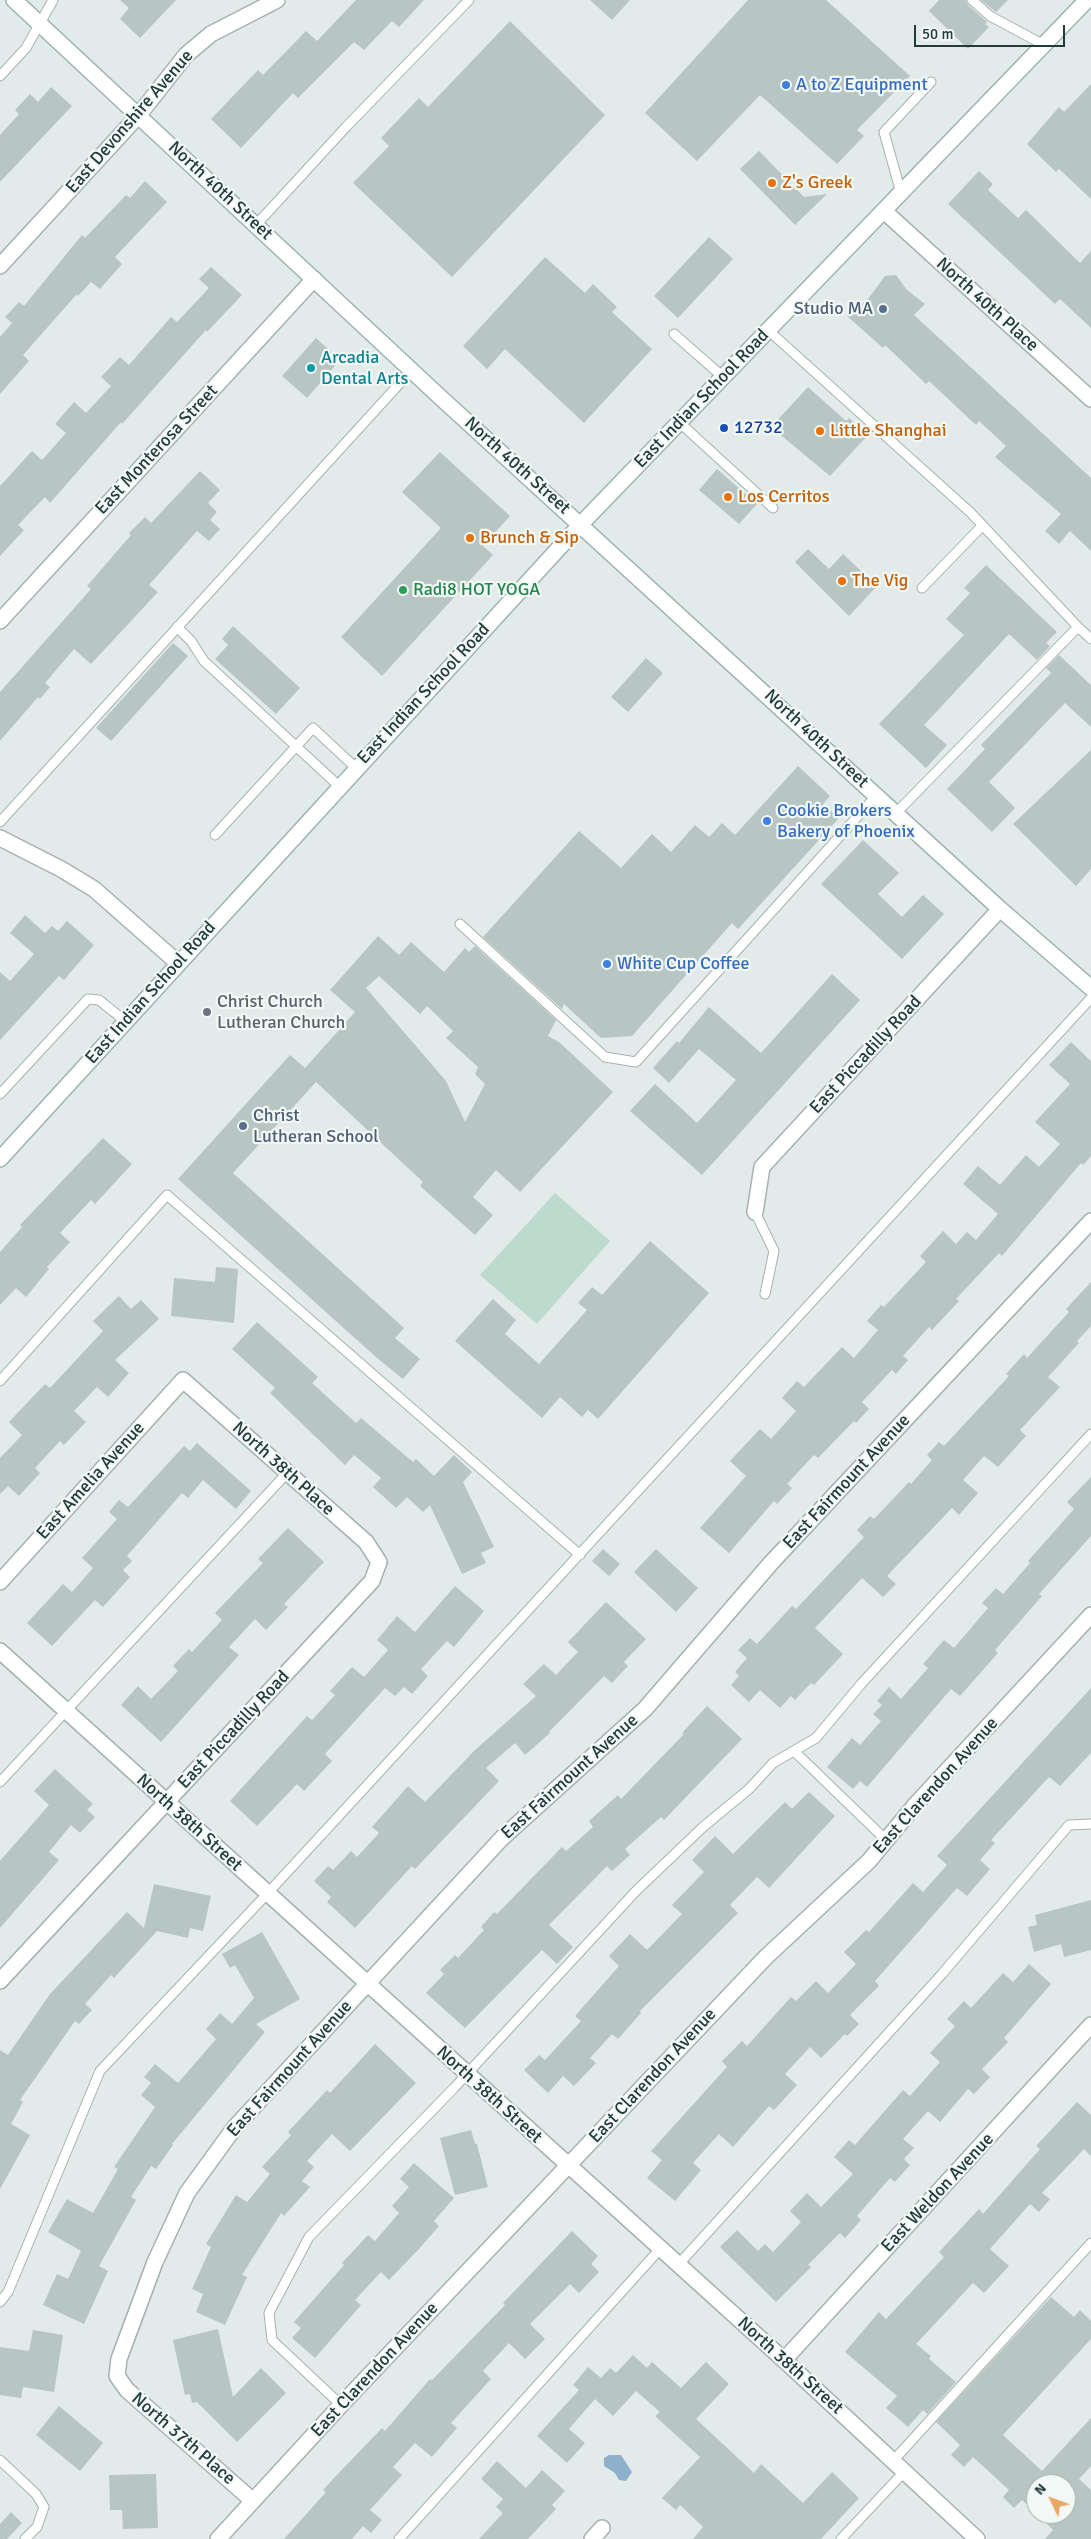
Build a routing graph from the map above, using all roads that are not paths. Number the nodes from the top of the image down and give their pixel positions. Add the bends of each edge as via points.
1 (14, 0) edge
2 (53, 0) edge
3 (277, 0) edge
4 (469, 0) edge
5 (972, 0) edge
6 (1080, 2) edge
7 (39, 23) junction
8 (1044, 45) junction
9 (0, 76) edge
10 (931, 82) dead end
11 (138, 116) junction
12 (901, 193) junction
13 (884, 211) junction
14 (256, 224) junction
15 (0, 266) edge
16 (314, 279) junction
17 (768, 330) junction
18 (674, 334) dead end
19 (412, 370) junction
20 (723, 377) junction
21 (1091, 399) edge
22 (679, 422) junction
23 (773, 508) dead end
24 (581, 524) junction
25 (982, 526) junction
26 (922, 588) dead end
27 (0, 621) edge
28 (1078, 626) junction
29 (178, 628) junction
30 (1091, 639) edge
31 (296, 746) junction
32 (356, 768) junction
33 (340, 787) junction
34 (877, 795) junction
35 (896, 813) junction
36 (0, 822) edge
37 (215, 835) dead end
38 (0, 838) edge
39 (1000, 909) junction
40 (460, 924) dead end
41 (178, 963) junction
42 (1091, 988) edge
43 (1091, 998) edge
44 (125, 1021) junction
45 (0, 1094) edge
46 (0, 1159) edge
47 (755, 1212) joint
48 (1091, 1220) edge
49 (765, 1294) dead end
50 (183, 1380) joint
51 (0, 1381) edge
52 (1091, 1434) edge
53 (288, 1472) junction
54 (580, 1555) junction
55 (379, 1562) joint
56 (0, 1582) edge
57 (1091, 1615) edge
58 (0, 1651) edge
59 (64, 1711) junction
60 (795, 1752) junction
61 (0, 1782) edge
62 (167, 1802) junction
63 (1091, 1824) edge
64 (886, 1840) junction
65 (267, 1894) junction
66 (0, 1981) edge
67 (366, 1983) junction
68 (1091, 2025) edge
69 (467, 2074) junction
70 (568, 2166) junction
71 (1091, 2243) edge
72 (660, 2249) junction
73 (678, 2265) junction
74 (0, 2302) edge
75 (784, 2360) junction
76 (117, 2376) joint
77 (341, 2405) junction
78 (0, 2460) edge
79 (899, 2466) junction
80 (253, 2500) junction
81 (25, 2539) edge
82 (218, 2539) edge
83 (399, 2539) edge
84 (841, 2539) edge
85 (977, 2539) edge

1 - 7 street, North 40th Street
2 - 7 lane
3 - 11 street, East Devonshire Avenue via 205,39 186,55
4 - 14 lane
5 - 8 lane via 990,16
6 - 8 street, East Indian School Road
7 - 9 lane via 26,48
7 - 11 street, North 40th Street
8 - 12 street, East Indian School Road
10 - 12 lane via 884,132
11 - 14 street, North 40th Street
11 - 15 street, East Devonshire Avenue
12 - 13 street, East Indian School Road
13 - 17 street, East Indian School Road
13 - 21 street, North 40th Place
14 - 16 street, North 40th Street
16 - 19 street, North 40th Street
16 - 27 street, East Monterosa Street
17 - 20 street, East Indian School Road
17 - 25 lane
18 - 20 lane
19 - 24 street, North 40th Street
19 - 29 lane
20 - 22 street, East Indian School Road
22 - 23 lane
22 - 24 street, East Indian School Road
24 - 32 street, East Indian School Road
24 - 34 street, North 40th Street
25 - 26 lane
25 - 28 lane
28 - 30 lane
28 - 35 lane
29 - 31 lane via 192,641 204,661
29 - 36 lane
31 - 32 lane via 313,728
31 - 33 lane
31 - 37 lane
32 - 33 street, East Indian School Road
33 - 41 street, East Indian School Road
34 - 35 street, North 40th Street
34 - 40 lane via 636,1062 605,1057
35 - 39 street, North 40th Street
38 - 41 street via 61,868 94,890
39 - 42 street, North 40th Street
39 - 47 street, East Piccadilly Road via 762,1167
41 - 44 street, East Indian School Road
43 - 54 lane
44 - 45 lane via 99,1000 88,999
44 - 46 street, East Indian School Road
47 - 49 lane via 774,1251
48 - 67 street, East Fairmount Avenue via 771,1563 645,1709 502,1838
50 - 53 street, North 38th Place
50 - 56 street, East Amelia Avenue
51 - 54 lane via 166,1195
52 - 60 lane via 862,1683 816,1738
53 - 55 street, North 38th Place via 366,1542
53 - 59 lane
54 - 65 lane
55 - 62 street, East Piccadilly Road via 372,1581
57 - 64 street, East Clarendon Avenue
58 - 59 street, North 38th Street
59 - 61 lane
59 - 62 street, North 38th Street
60 - 64 lane
60 - 69 lane via 773,1763 749,1789 703,1826 636,1891
62 - 65 street, North 38th Street
62 - 66 street, East Piccadilly Road
63 - 73 lane via 1069,1824 942,1974
64 - 70 street, East Clarendon Avenue via 869,1861 766,1957
65 - 67 street, North 38th Street
65 - 74 lane via 100,2071 8,2292
67 - 69 street, North 38th Street
67 - 76 street, East Fairmount Avenue via 235,2127 187,2193 155,2262 119,2359
68 - 75 street, East Weldon Avenue
69 - 70 street, North 38th Street
69 - 77 lane via 309,2237 269,2313 272,2340
70 - 72 street, North 38th Street
70 - 77 street, East Clarendon Avenue
71 - 79 lane
72 - 73 street, North 38th Street
72 - 83 lane
73 - 75 street, North 38th Street
75 - 79 street, North 38th Street
76 - 80 street, North 37th Place via 127,2390
77 - 80 street, East Clarendon Avenue
78 - 81 lane via 36,2494 44,2507 37,2527
79 - 84 lane
79 - 85 street, North 38th Street
80 - 82 street, East Clarendon Avenue

